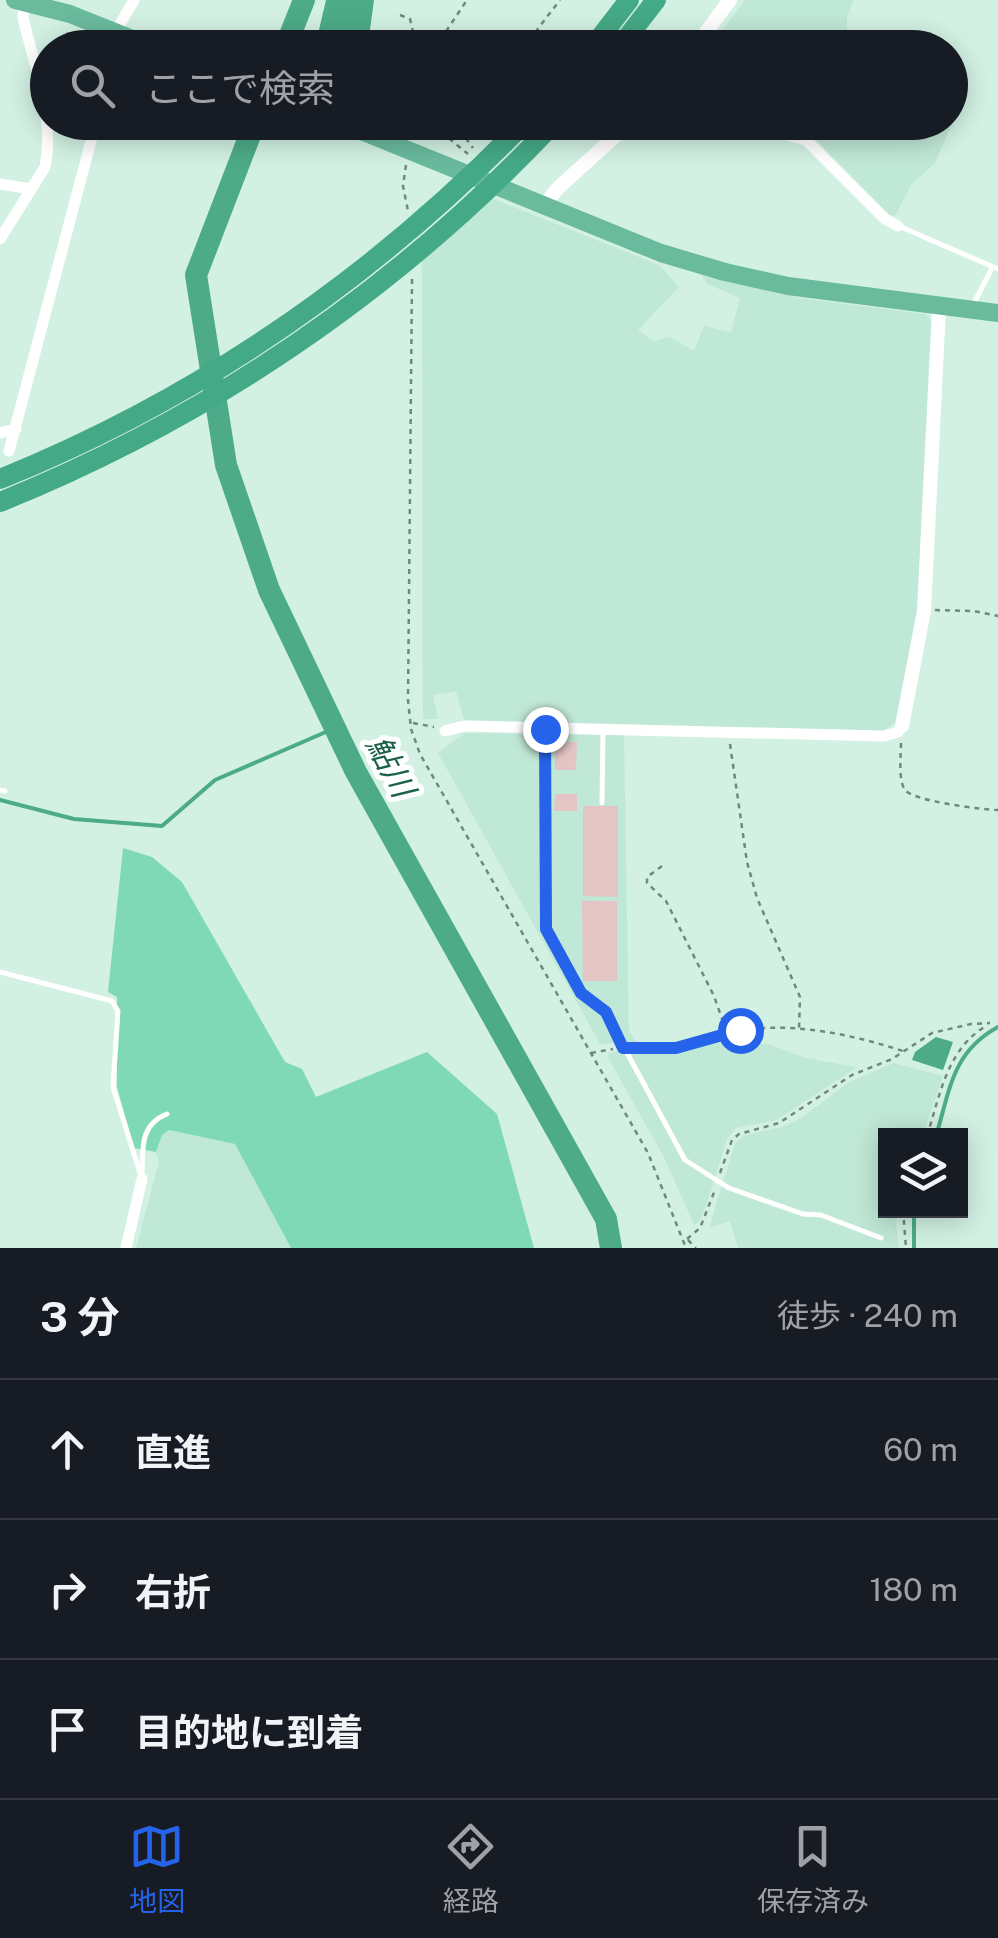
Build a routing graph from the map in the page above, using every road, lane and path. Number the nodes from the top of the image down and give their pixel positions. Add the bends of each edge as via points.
1 (134, 0) edge
2 (467, 0) edge
3 (560, 0) edge
4 (630, 0) edge
5 (656, 0) edge
6 (730, 0) edge
7 (20, 1) edge
8 (400, 16) dead end
9 (98, 30) edge
10 (120, 30) edge
11 (413, 30) edge
12 (446, 30) edge
13 (537, 30) edge
14 (606, 30) edge
15 (633, 30) edge
16 (708, 30) edge
17 (30, 52) edge
18 (48, 140) edge
19 (92, 140) edge
20 (383, 140) edge
21 (415, 140) edge
22 (452, 140) edge
23 (472, 140) edge
24 (499, 140) edge
25 (537, 140) edge
26 (611, 140) edge
27 (806, 140) edge
28 (408, 150) junction
29 (483, 151) junction
30 (468, 160) dead end
31 (0, 184) edge
32 (31, 189) junction
33 (545, 204) junction
34 (898, 226) joint
35 (0, 239) edge
36 (995, 269) edge
37 (939, 308) junction
38 (970, 310) junction
39 (998, 313) edge
40 (16, 428) junction
41 (0, 433) edge
42 (9, 451) dead end
43 (0, 479) edge
44 (0, 502) edge
45 (924, 610) junction
46 (998, 616) edge
47 (410, 722) dead end
48 (545, 729) junction
49 (900, 729) junction
50 (602, 730) junction
51 (445, 731) joint
52 (728, 732) junction
53 (602, 803) dead end
54 (998, 810) edge
55 (662, 866) dead end
56 (0, 972) edge
57 (998, 1020) edge
58 (990, 1024) junction
59 (799, 1030) junction
60 (727, 1032) junction
61 (623, 1048) junction
62 (904, 1051) junction
63 (590, 1053) dead end
64 (167, 1114) dead end
65 (929, 1128) edge
66 (142, 1179) junction
67 (717, 1182) junction
68 (904, 1218) edge
69 (881, 1238) dead end
70 (126, 1248) edge
71 (696, 1248) edge
72 (906, 1248) edge

1 - 10 street
2 - 12 path
3 - 13 path
4 - 14 highway
5 - 15 highway
6 - 16 street
7 - 9 highway via 70,14
7 - 17 street
8 - 11 path via 410,19
18 - 32 street via 45,166
19 - 40 street
20 - 28 highway
21 - 28 path
22 - 30 path
23 - 29 path
24 - 29 highway
25 - 44 highway via 406,264 295,346 180,417
26 - 33 street
27 - 34 street
28 - 33 highway
29 - 43 highway via 424,220 298,318 172,398
31 - 32 street
32 - 35 street
33 - 37 highway via 725,272
34 - 36 lane
36 - 38 lane
37 - 38 highway
37 - 45 street
38 - 39 highway
40 - 41 street
40 - 42 street
45 - 46 path
45 - 49 street
47 - 51 path
48 - 50 street
48 - 51 street
48 - 61 lane via 546,929 581,993 606,1012
49 - 52 street via 884,736
49 - 54 path via 906,792
50 - 52 street
50 - 53 lane
52 - 59 path via 747,862 800,997
55 - 60 path via 647,883 666,902
56 - 66 lane via 112,1001 118,1011 113,1087
57 - 58 path
58 - 62 path via 940,1030
58 - 65 path via 954,1055
59 - 60 path
59 - 62 path via 849,1034
60 - 61 path via 676,1048
61 - 63 path
61 - 67 lane via 685,1160
62 - 67 path via 852,1075 780,1124 739,1134
64 - 66 lane via 144,1134
66 - 70 street
67 - 69 lane
67 - 71 path via 700,1228 685,1239
68 - 72 path

